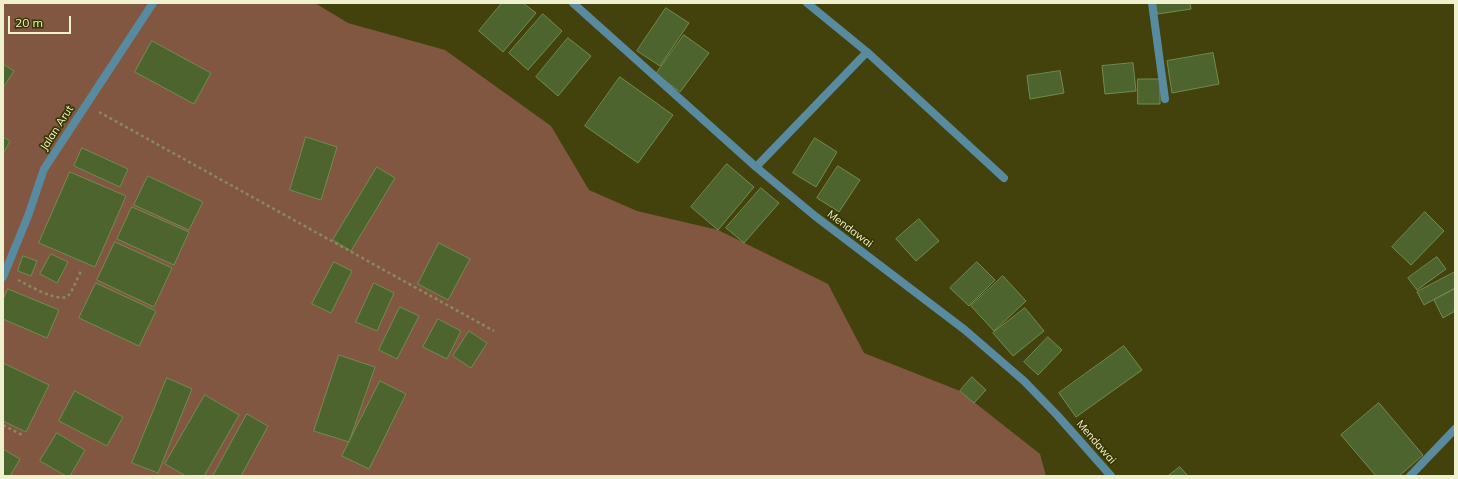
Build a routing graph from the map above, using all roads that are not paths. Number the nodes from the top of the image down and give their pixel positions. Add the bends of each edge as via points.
1 (152, 3) edge
2 (573, 3) edge
3 (806, 3) edge
4 (1152, 3) edge
5 (867, 52) junction
6 (1165, 99) dead end
7 (756, 167) junction
8 (1004, 178) dead end
9 (4, 276) edge
10 (1455, 429) edge
11 (1111, 476) edge
12 (1410, 476) edge

1 - 9 street, Jalan Arut via 44,169
2 - 7 street, Mendawai
3 - 5 street
4 - 6 street
5 - 7 street
5 - 8 street
7 - 11 street, Mendawai via 815,216 966,330 1058,415
10 - 12 street

